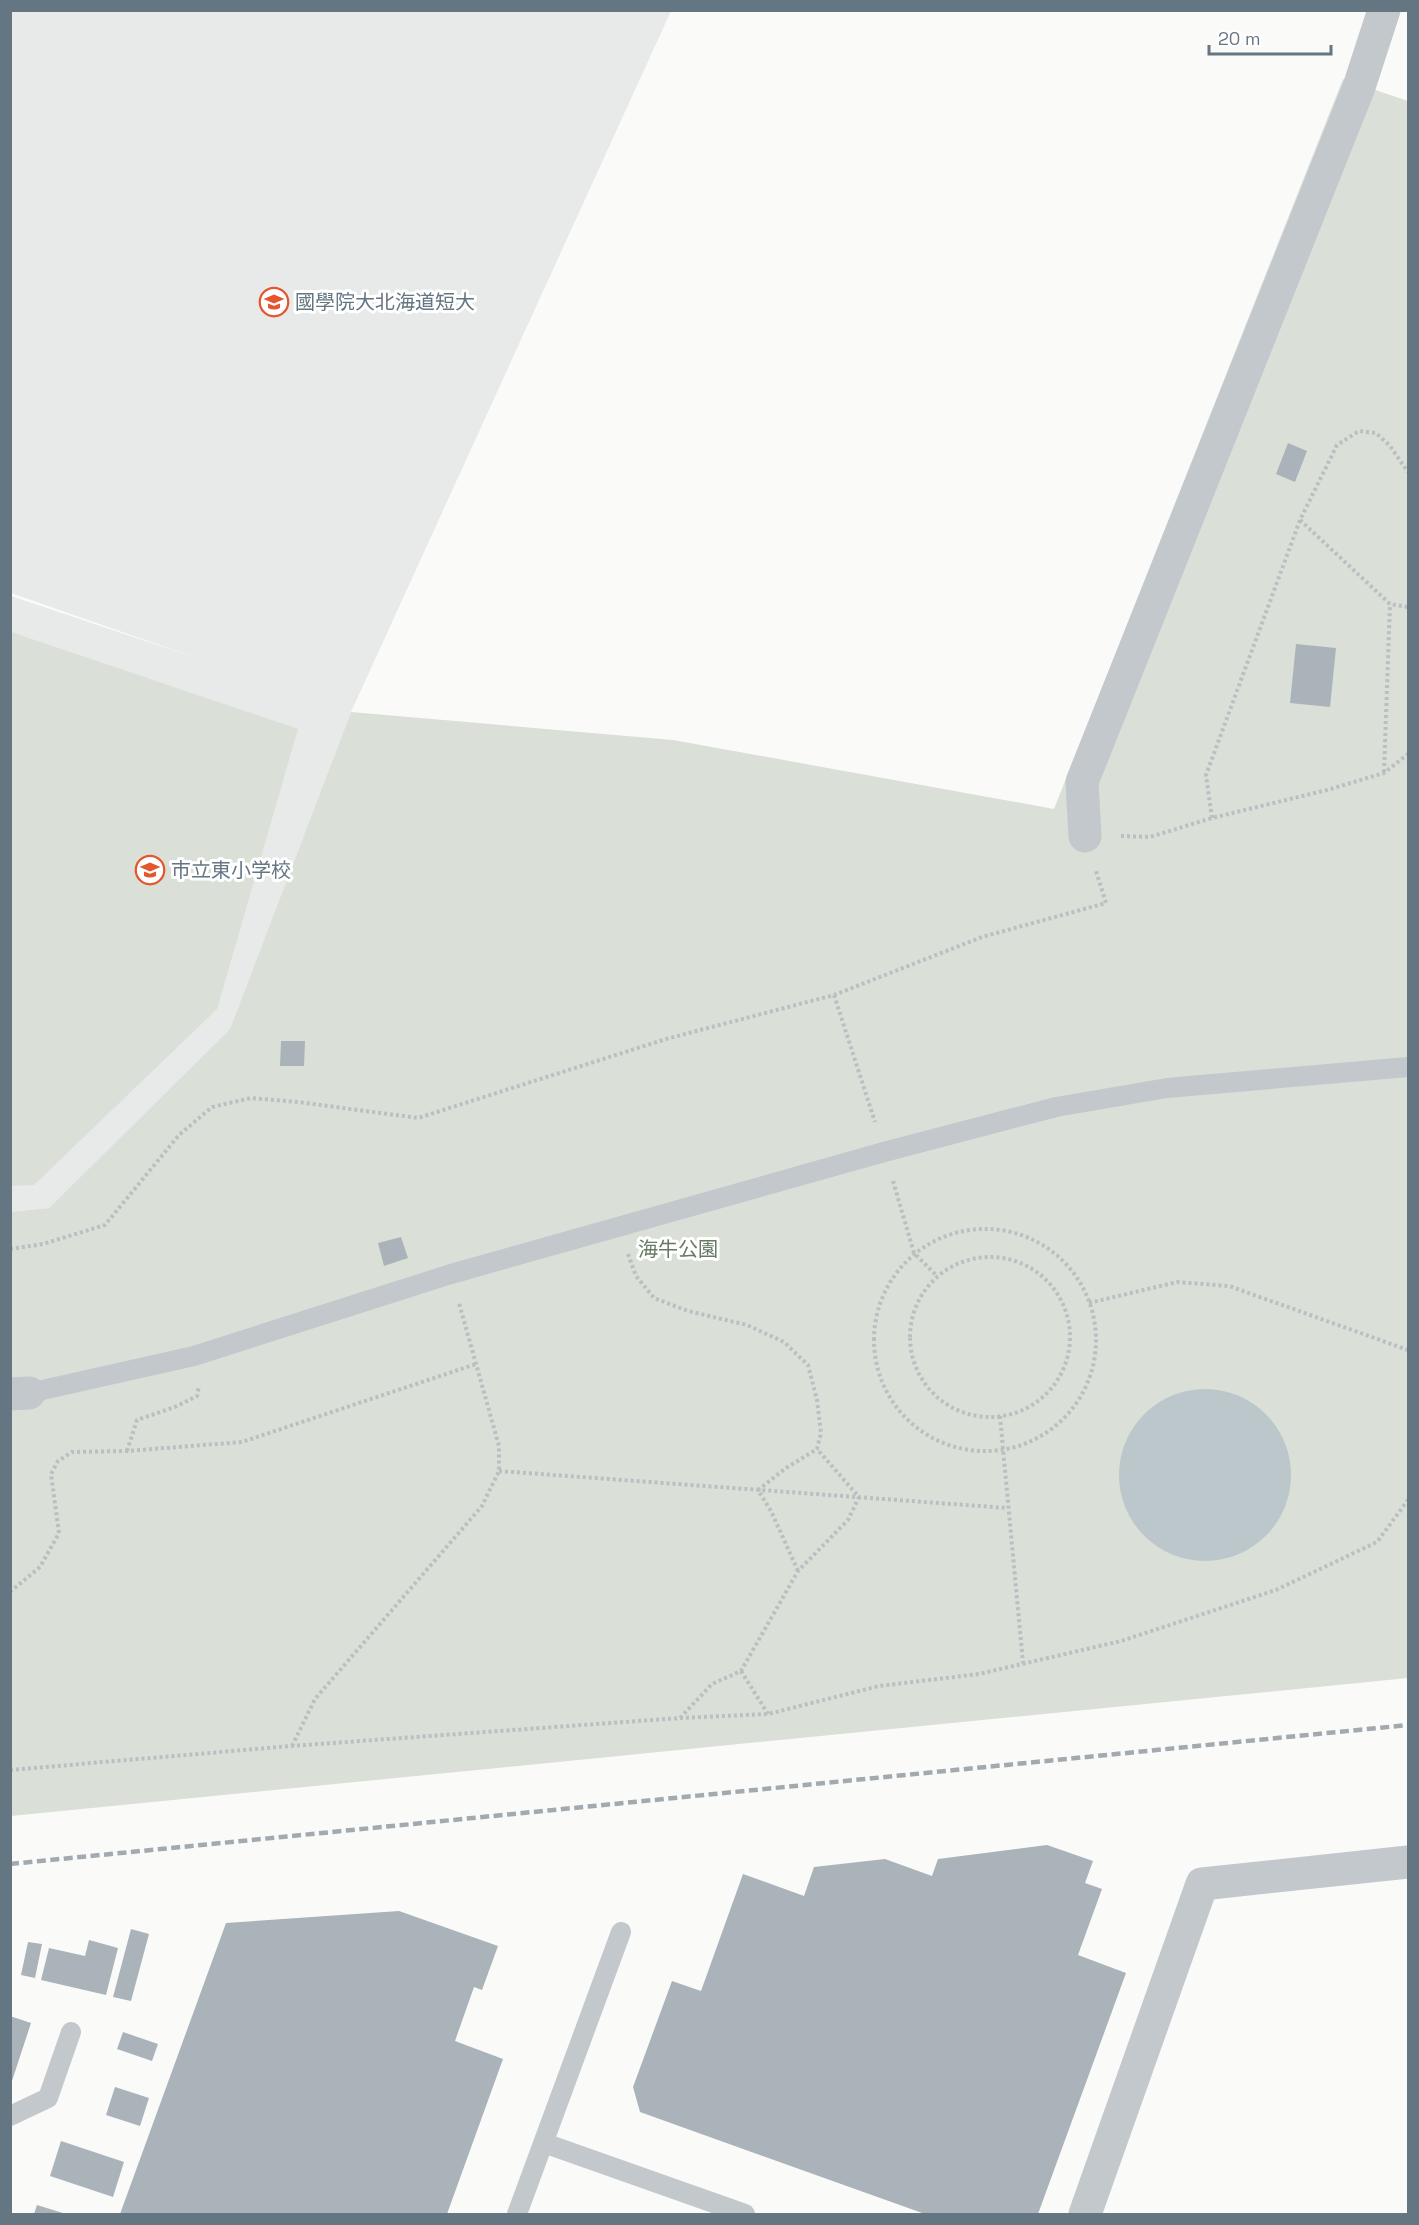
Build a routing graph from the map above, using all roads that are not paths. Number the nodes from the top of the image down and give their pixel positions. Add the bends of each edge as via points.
1 (1384, 10) edge
2 (1084, 836) road end
3 (1408, 1067) edge
4 (20, 1393) edge
5 (1408, 1863) edge
6 (621, 1932) dead end
7 (71, 2032) dead end
8 (10, 2116) edge
9 (544, 2143) junction
10 (517, 2214) edge
11 (745, 2214) edge
12 (1085, 2214) edge

1 - 2 street via 1359,87 1082,782
3 - 4 lane via 1167,1088 1056,1107 450,1274 194,1356
5 - 12 street via 1202,1884
6 - 9 lane
7 - 8 lane via 48,2098
9 - 10 lane
9 - 11 lane

